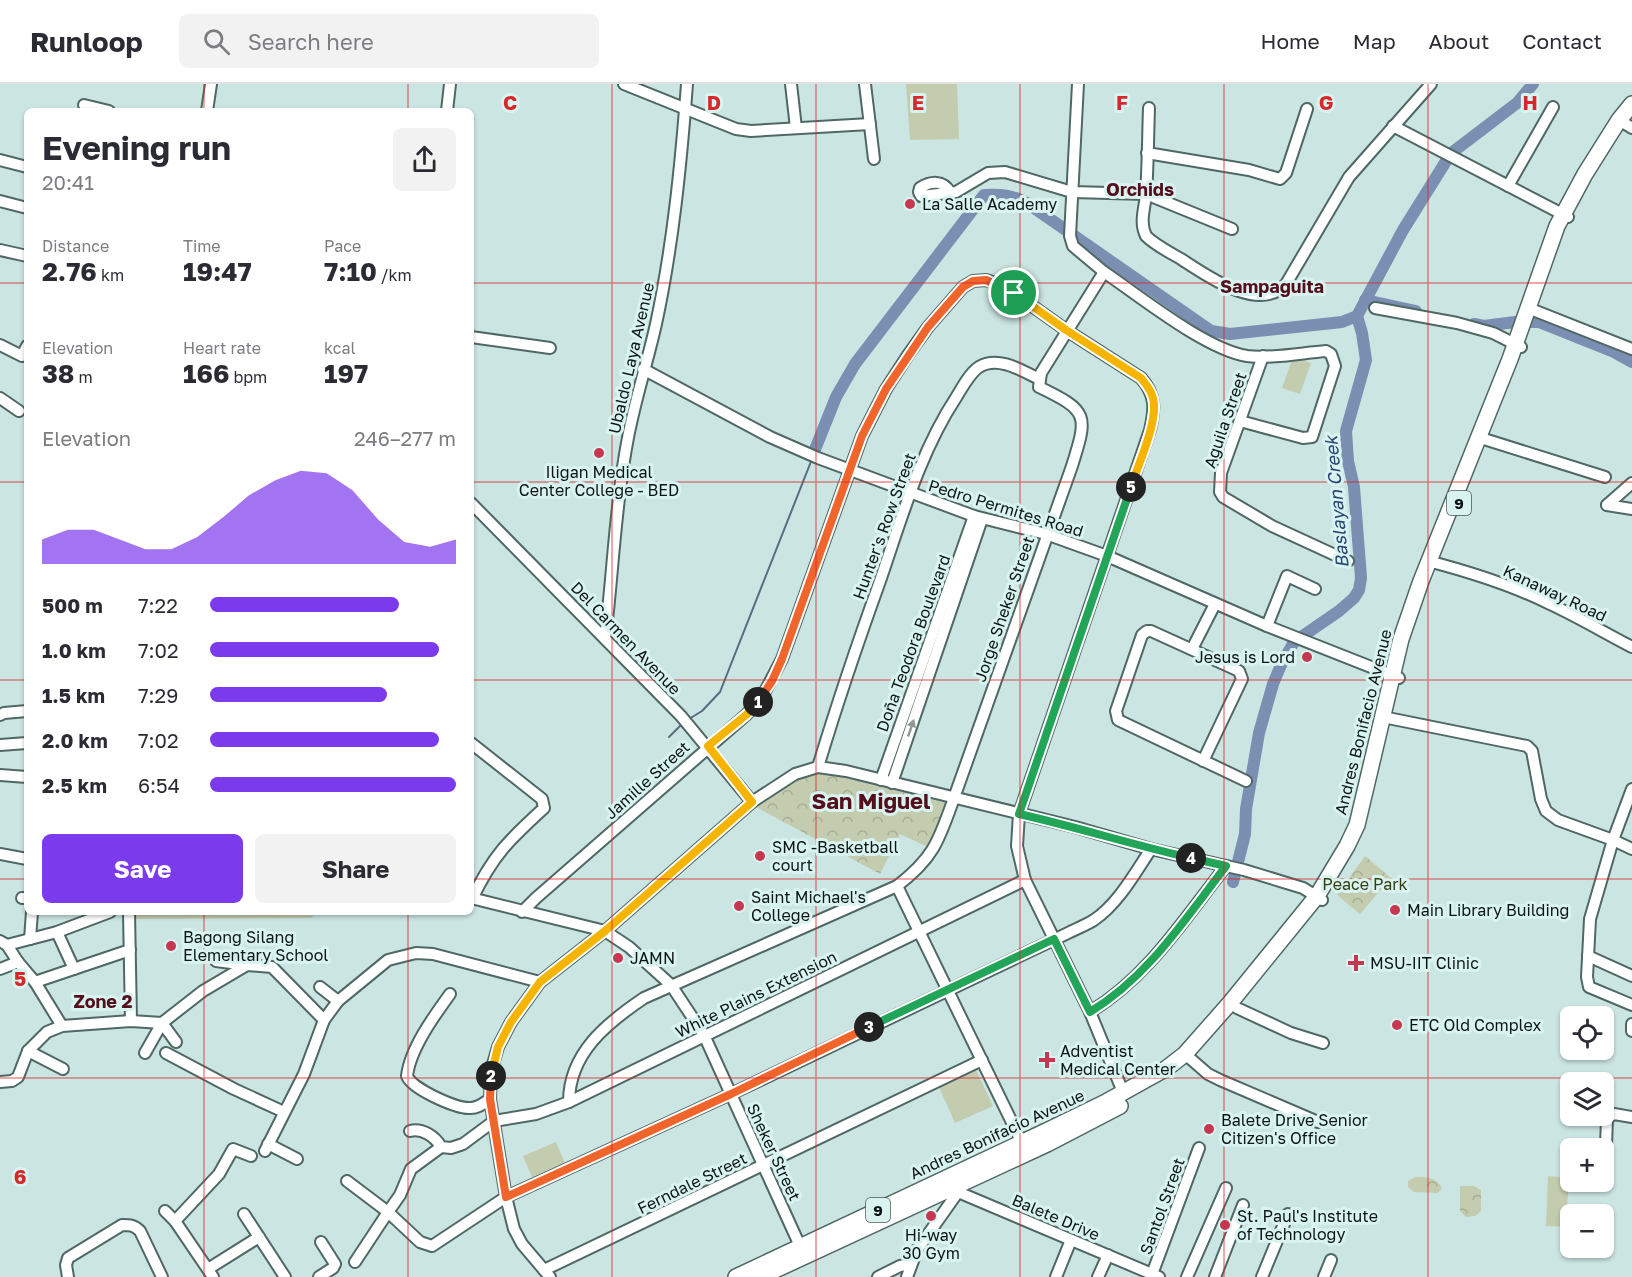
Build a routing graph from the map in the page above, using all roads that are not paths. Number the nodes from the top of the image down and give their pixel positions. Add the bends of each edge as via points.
1 (211, 84) edge
2 (450, 84) edge
3 (624, 84) edge
4 (687, 84) edge
5 (791, 84) edge
6 (866, 84) edge
7 (1078, 84) edge
8 (1431, 84) edge
9 (1632, 104) edge
10 (84, 105) dead end
11 (1553, 107) dead end
12 (96, 108) edge
13 (207, 108) edge
14 (447, 108) edge
15 (1149, 108) dead end
16 (685, 109) junction
17 (1307, 109) dead end
18 (1627, 121) edge
19 (870, 124) junction
20 (1393, 126) junction
21 (796, 128) junction
22 (1147, 153) junction
23 (874, 159) dead end
24 (0, 160) edge
25 (24, 166) edge
26 (1508, 186) junction
27 (950, 192) dead end
28 (1072, 192) junction
29 (1146, 194) junction
30 (0, 201) edge
31 (24, 207) edge
32 (1566, 216) junction
33 (1232, 229) dead end
34 (0, 250) edge
35 (24, 255) edge
36 (1104, 272) junction
37 (1375, 308) dead end
38 (1525, 326) junction
39 (1066, 330) junction
40 (474, 337) edge
41 (0, 345) edge
42 (550, 348) dead end
43 (1632, 349) edge
44 (24, 352) edge
45 (1263, 356) junction
46 (643, 369) junction
47 (1039, 379) junction
48 (0, 399) edge
49 (19, 411) dead end
50 (1240, 421) junction
51 (1484, 439) junction
52 (849, 470) junction
53 (1605, 477) dead end
54 (1632, 483) edge
55 (910, 494) junction
56 (474, 506) edge
57 (1632, 509) edge
58 (978, 518) junction
59 (1046, 534) junction
60 (1107, 556) junction
61 (1348, 561) dead end
62 (1432, 562) junction
63 (1316, 589) dead end
64 (1215, 604) junction
65 (1267, 626) junction
66 (605, 638) junction
67 (1632, 647) edge
68 (1192, 649) junction
69 (1395, 676) junction
70 (24, 711) edge
71 (0, 715) edge
72 (1386, 717) junction
73 (24, 743) edge
74 (0, 745) edge
75 (474, 745) edge
76 (708, 746) junction
77 (1203, 761) junction
78 (818, 767) junction
79 (0, 775) edge
80 (24, 777) edge
81 (1246, 781) dead end
82 (886, 782) junction
83 (1632, 789) edge
84 (954, 798) junction
85 (752, 802) junction
86 (1019, 814) junction
87 (1613, 840) junction
88 (1151, 849) junction
89 (1632, 849) edge
90 (0, 854) edge
91 (24, 858) edge
92 (1235, 867) junction
93 (1025, 880) junction
94 (897, 886) junction
95 (474, 893) edge
96 (1319, 898) junction
97 (474, 899) edge
98 (522, 912) junction
99 (32, 915) edge
100 (94, 915) edge
101 (129, 915) edge
102 (605, 931) junction
103 (57, 932) junction
104 (921, 932) junction
105 (30, 939) junction
106 (1054, 939) junction
107 (4, 943) edge
108 (130, 950) junction
109 (1588, 956) junction
110 (216, 961) dead end
111 (18, 962) junction
112 (247, 965) junction
113 (0, 969) edge
114 (74, 969) junction
115 (1632, 976) edge
116 (35, 982) junction
117 (540, 982) junction
118 (671, 985) junction
119 (320, 987) dead end
120 (948, 989) junction
121 (450, 993) dead end
122 (338, 1001) junction
123 (1632, 1005) edge
124 (1237, 1008) junction
125 (1090, 1012) junction
126 (324, 1020) junction
127 (131, 1021) junction
128 (162, 1023) junction
129 (1632, 1024) edge
130 (62, 1026) junction
131 (1632, 1030) edge
132 (704, 1035) junction
133 (176, 1042) dead end
134 (1323, 1043) dead end
135 (28, 1051) junction
136 (145, 1053) dead end
137 (166, 1053) dead end
138 (1188, 1058) junction
139 (982, 1060) junction
140 (63, 1069) dead end
141 (0, 1082) edge
142 (1123, 1092) junction
143 (731, 1094) junction
144 (490, 1099) junction
145 (569, 1102) junction
146 (284, 1112) junction
147 (1632, 1117) edge
148 (494, 1121) junction
149 (1318, 1122) dead end
150 (410, 1131) dead end
151 (1606, 1138) edge
152 (1022, 1143) junction
153 (441, 1147) junction
154 (1199, 1148) dead end
155 (251, 1156) dead end
156 (297, 1158) dead end
157 (764, 1165) junction
158 (347, 1181) dead end
159 (955, 1184) junction
160 (1226, 1188) dead end
161 (506, 1197) junction
162 (1243, 1205) dead end
163 (165, 1211) dead end
164 (388, 1212) junction
165 (244, 1214) dead end
166 (1288, 1214) dead end
167 (175, 1221) junction
168 (259, 1238) junction
169 (1071, 1240) junction
170 (321, 1242) dead end
171 (800, 1246) junction
172 (1108, 1255) junction
173 (1331, 1260) dead end
174 (355, 1262) dead end
175 (911, 1264) junction
176 (211, 1273) edge
177 (547, 1274) edge
178 (1155, 1276) edge
179 (68, 1277) edge
180 (162, 1277) edge
181 (285, 1277) edge
182 (319, 1277) edge
183 (736, 1277) edge
184 (760, 1277) edge
185 (878, 1277) edge
186 (907, 1277) edge
187 (1056, 1277) edge
188 (1098, 1277) edge
189 (1187, 1277) edge
190 (1215, 1277) edge
191 (1262, 1277) edge
192 (1324, 1277) edge

1 - 13 street
2 - 14 street
3 - 16 street
4 - 16 street, Ubaldo Laya Avenue
5 - 21 street
6 - 19 street
7 - 28 street
8 - 20 street
9 - 18 highway, Andres Bonifacio Avenue / 9
10 - 12 street
11 - 26 street
15 - 22 street
16 - 21 street via 736,129
16 - 46 street, Ubaldo Laya Avenue via 669,252
17 - 22 street via 1286,173 1280,179
18 - 32 highway, Andres Bonifacio Avenue / 9
19 - 21 street
19 - 23 street
20 - 26 street
20 - 29 street via 1349,177 1286,284 1273,294 1239,292 1216,282 1150,240 1143,229
22 - 29 street
24 - 25 street
26 - 32 street
27 - 28 street via 996,171
28 - 29 street
28 - 36 street via 1073,246
29 - 33 street
30 - 31 street
32 - 38 highway, Andres Bonifacio Avenue / 9
34 - 35 street
36 - 39 street
36 - 45 street via 1207,341 1228,351
37 - 38 street via 1493,333
38 - 43 street
38 - 51 highway, Andres Bonifacio Avenue / 9
38 - 62 highway, Andres Bonifacio Avenue / 9
39 - 47 street
39 - 52 street, Jamille Street via 998,284 973,281 963,287 928,327 886,389
39 - 60 street, Jamille Street via 1141,378 1154,398 1150,430
40 - 42 street
41 - 44 street via 22,356
45 - 50 street, Aguila Street
45 - 50 street via 1326,351 1331,354 1335,366 1314,433 1303,438
46 - 52 street, Pedro Permites Road via 770,437
46 - 66 street, Ubaldo Laya Avenue via 626,444
47 - 55 street, Hunter's Row Street via 999,363 978,368 931,439
47 - 59 street, Jorge Sheker Street via 1039,387 1072,404 1083,420 1080,440
48 - 49 street
50 - 61 street, Aguila Street via 1221,473 1223,496 1272,526
51 - 53 street
51 - 62 highway, Andres Bonifacio Avenue / 9
52 - 55 street, Pedro Permites Road
52 - 76 street, Jamille Street via 772,681 746,715
54 - 57 street via 1607,505
55 - 58 street, Pedro Permites Road
55 - 78 street, Hunter's Row Street
56 - 66 street, Del Carmen Avenue
58 - 59 street, Pedro Permites Road
58 - 82 street, Doña Teodora Boulevard
59 - 60 street, Pedro Permites Road
59 - 84 street, Jorge Sheker Street
60 - 64 street, Pedro Permites Road
60 - 86 street, Jamille Street
62 - 67 street, Kanaway Road via 1524,592
62 - 69 highway, Andres Bonifacio Avenue / 9 via 1401,639
63 - 65 street via 1287,576
64 - 65 street, Pedro Permites Road
64 - 68 street
65 - 69 street, Pedro Permites Road
66 - 76 street, Del Carmen Avenue
68 - 77 street via 1239,671 1242,679
68 - 77 street via 1145,632 1116,717
69 - 72 highway, Andres Bonifacio Avenue / 9
70 - 71 street
72 - 87 street via 1527,746 1532,751 1546,811 1558,820
72 - 96 highway, Andres Bonifacio Avenue / 9 via 1367,819 1354,849
73 - 74 street
75 - 95 street via 542,799 544,808 501,849
76 - 85 street, Del Carmen Avenue
76 - 98 street, Jamille Street
77 - 81 street
78 - 82 street
78 - 85 street via 795,774
79 - 80 street
82 - 84 street
83 - 87 street
84 - 86 street
84 - 94 street, Jorge Sheker Street via 933,850
85 - 102 street
86 - 88 street
86 - 93 street, Jamille Street via 1017,846
87 - 89 street
87 - 109 street via 1590,919
88 - 92 street
88 - 106 street via 1105,910
90 - 91 street
92 - 96 street via 1287,882
92 - 125 street via 1144,970
93 - 104 street, White Plains Extension
93 - 106 street, Jamille Street
94 - 104 street
94 - 118 street, Jorge Sheker Street
96 - 124 highway, Andres Bonifacio Avenue / 9
96 - 138 highway, Andres Bonifacio Avenue / 9
97 - 98 street, Sheker Street
98 - 102 street, Sheker Street
99 - 105 street
100 - 103 street
101 - 108 street
102 - 117 street
102 - 118 street, Sheker Street
103 - 105 street
103 - 114 street
104 - 120 street
104 - 132 street, White Plains Extension
105 - 107 street
106 - 120 street
106 - 125 street, Jamille Street
107 - 111 street
108 - 114 street
108 - 127 street
109 - 115 street
109 - 123 street via 1589,987
110 - 112 street
111 - 113 street
111 - 116 street
112 - 126 street via 272,967
112 - 128 street
114 - 116 street
116 - 130 street
117 - 122 street via 416,953 388,960
117 - 144 street via 522,1004 498,1047 491,1071
118 - 132 street, Sheker Street
118 - 145 street, Jorge Sheker Street via 644,998 602,1030 574,1069
119 - 122 street
120 - 139 street
120 - 143 street
121 - 144 street via 425,1031 406,1076 416,1087 463,1107 477,1107
122 - 126 street
124 - 134 street
124 - 138 highway, Andres Bonifacio Avenue / 9
125 - 142 street, Jamille Street
126 - 146 street via 304,1074
127 - 128 street
127 - 130 street
128 - 133 street
128 - 136 street
129 - 131 street
130 - 135 street via 47,1032
132 - 143 street, Sheker Street
132 - 145 street, White Plains Extension
135 - 140 street
135 - 141 street via 18,1077
137 - 146 street
138 - 142 highway, Andres Bonifacio Avenue / 9
138 - 149 street via 1220,1080
138 - 159 highway, Andres Bonifacio Avenue / 9 via 1173,1076 1113,1110
139 - 152 street
139 - 157 street, Ferndale Street
142 - 152 highway, Andres Bonifacio Avenue / 9
143 - 157 street, Sheker Street
143 - 161 street
144 - 148 street
145 - 148 street, White Plains Extension via 536,1114
146 - 156 street via 267,1148
147 - 151 street via 1614,1114 1607,1118
148 - 153 street via 463,1144
148 - 161 street
150 - 153 street via 425,1132
152 - 159 highway, Andres Bonifacio Avenue / 9
153 - 164 street via 411,1169 396,1204
154 - 178 street, Santol Street
155 - 167 street via 233,1149 219,1174
157 - 171 street, Sheker Street
157 - 177 street, Ferndale Street
158 - 164 street
159 - 169 street, Balete Drive
159 - 171 highway, Andres Bonifacio Avenue / 9
159 - 175 street
159 - 184 highway, Andres Bonifacio Avenue / 9
160 - 189 street
161 - 164 street via 432,1246 420,1242
161 - 177 street via 514,1229
162 - 190 street
163 - 167 street
164 - 174 street
165 - 168 street
166 - 191 street
167 - 176 street
168 - 176 street
168 - 181 street
169 - 172 street, Balete Drive
169 - 187 street
170 - 182 street via 335,1264
171 - 183 highway, Andres Bonifacio Avenue / 9
172 - 178 street, Balete Drive
172 - 188 street
173 - 192 street
175 - 185 street
175 - 186 street
179 - 180 street via 68,1258 122,1225 140,1231

